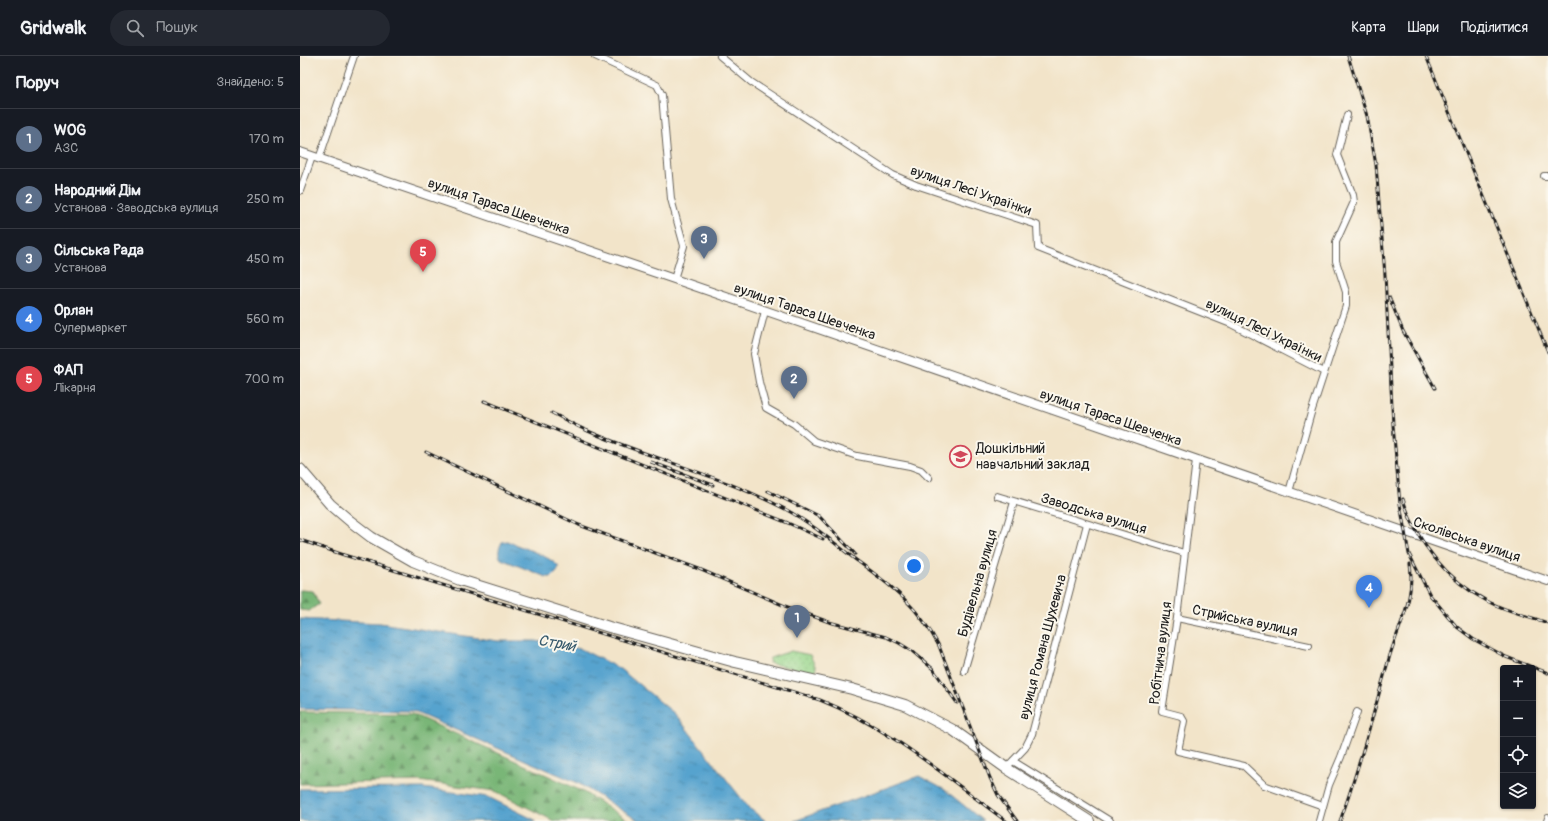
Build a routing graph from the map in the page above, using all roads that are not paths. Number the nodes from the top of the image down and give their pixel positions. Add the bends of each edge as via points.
1 (354, 56) edge
2 (595, 56) edge
3 (720, 56) edge
4 (1347, 115) dead end
5 (300, 152) edge
6 (316, 158) junction
7 (300, 191) edge
8 (674, 279) junction
9 (765, 311) junction
10 (1324, 372) junction
11 (1196, 460) junction
12 (300, 469) edge
13 (929, 478) dead end
14 (1289, 492) junction
15 (997, 496) dead end
16 (1014, 502) junction
17 (1087, 524) junction
18 (1400, 530) joint
19 (1184, 553) junction
20 (1548, 582) edge
21 (1176, 618) junction
22 (1309, 646) dead end
23 (964, 671) dead end
24 (1356, 712) dead end
25 (1010, 764) junction
26 (1323, 806) junction
27 (1548, 818) edge
28 (1319, 820) edge
29 (1089, 821) edge
30 (1110, 821) edge
31 (1326, 821) edge
32 (1546, 821) edge

1 - 6 street
2 - 8 street via 657,85 662,95 671,199 684,246
3 - 10 street, вулиця Лесі Українки via 751,82 893,175 1037,225 1038,248 1230,324
4 - 10 street via 1337,155 1354,202 1336,242 1336,261 1346,292 1346,306
5 - 6 street, вулиця Тараса Шевченка
6 - 7 street
6 - 8 street, вулиця Тараса Шевченка
8 - 9 street, вулиця Тараса Шевченка
9 - 11 street, вулиця Тараса Шевченка
9 - 13 street via 754,354 766,408 794,424 814,441 857,456 910,466 921,470
10 - 14 street
11 - 14 street, вулиця Тараса Шевченка
11 - 19 street, Робітнича вулиця
12 - 25 highway via 330,504 350,521 371,537 413,561 460,580 609,627 735,662 890,699 919,711
14 - 18 street, вулиця Тараса Шевченка
15 - 16 street, Заводська вулиця
16 - 17 street, Заводська вулиця
16 - 23 street, Будівельна вулиця
17 - 19 street, Заводська вулиця
17 - 25 street, вулиця Романа Шухевича via 1032,734 1025,748
18 - 20 street, Сколівська вулиця
19 - 21 street, Робітнича вулиця
21 - 22 street, Стрийська вулиця
21 - 26 street, Робітнича вулиця via 1162,711 1181,716 1184,721 1178,751 1244,766 1264,785
24 - 26 street
25 - 29 highway
25 - 30 street
26 - 28 street
27 - 32 street
28 - 31 street

